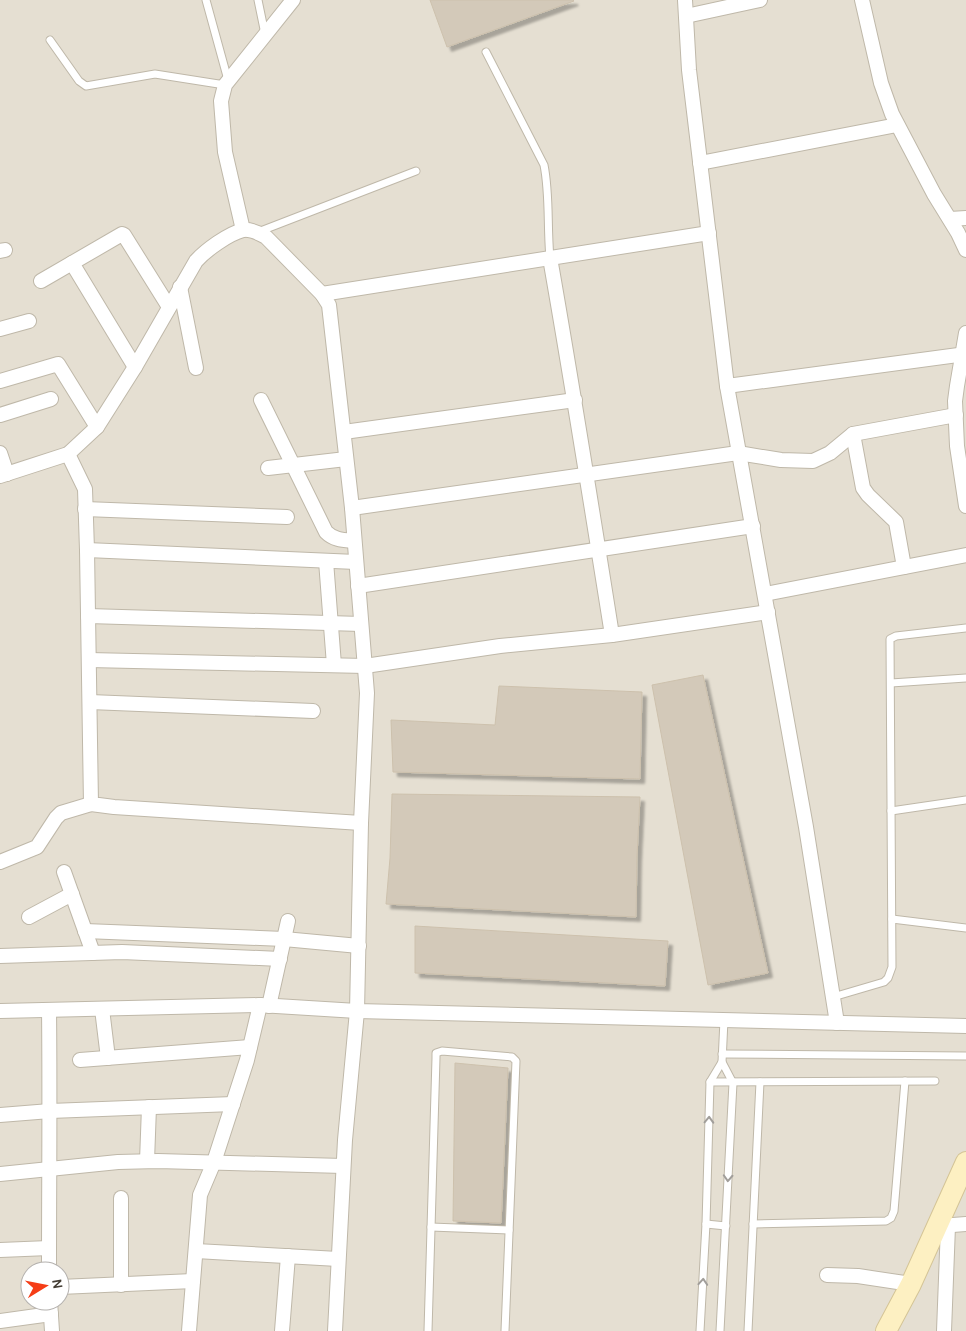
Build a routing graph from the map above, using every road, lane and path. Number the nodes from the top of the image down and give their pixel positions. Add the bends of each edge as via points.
1 (206, 0) edge
2 (258, 0) edge
3 (293, 0) edge
4 (685, 0) edge
5 (760, 0) edge
6 (862, 0) edge
7 (686, 16) junction
8 (265, 34) junction
9 (50, 40) dead end
10 (486, 52) dead end
11 (226, 83) junction
12 (897, 125) junction
13 (700, 163) junction
14 (416, 171) dead end
15 (966, 218) edge
16 (950, 219) junction
17 (243, 230) junction
18 (258, 232) junction
19 (709, 233) junction
20 (966, 250) edge
21 (550, 258) junction
22 (72, 263) junction
23 (41, 281) dead end
24 (180, 288) junction
25 (322, 294) junction
26 (169, 307) junction
27 (29, 321) dead end
28 (0, 329) edge
29 (966, 333) edge
30 (964, 354) edge
31 (135, 367) junction
32 (196, 368) dead end
33 (0, 381) edge
34 (727, 386) junction
35 (51, 399) dead end
36 (261, 400) dead end
37 (575, 400) junction
38 (0, 415) edge
39 (956, 416) junction
40 (97, 427) junction
41 (344, 432) junction
42 (853, 434) junction
43 (0, 452) edge
44 (738, 453) junction
45 (68, 454) junction
46 (346, 459) junction
47 (294, 465) junction
48 (268, 468) dead end
49 (585, 474) junction
50 (3, 475) edge
51 (966, 506) edge
52 (352, 508) junction
53 (85, 509) junction
54 (287, 517) dead end
55 (753, 526) junction
56 (354, 541) junction
57 (87, 550) junction
58 (598, 550) junction
59 (966, 555) edge
60 (326, 561) junction
61 (356, 562) junction
62 (904, 567) junction
63 (358, 586) junction
64 (765, 594) junction
65 (768, 612) junction
66 (88, 616) junction
67 (330, 623) junction
68 (361, 624) junction
69 (966, 628) edge
70 (612, 635) junction
71 (89, 660) junction
72 (334, 665) junction
73 (365, 666) junction
74 (966, 678) edge
75 (891, 683) junction
76 (90, 702) junction
77 (313, 711) dead end
78 (966, 800) edge
79 (92, 804) junction
80 (891, 810) junction
81 (361, 823) junction
82 (0, 862) edge
83 (64, 872) dead end
84 (72, 894) junction
85 (29, 917) dead end
86 (892, 919) junction
87 (288, 922) dead end
88 (966, 928) edge
89 (85, 931) junction
90 (284, 939) junction
91 (359, 946) junction
92 (93, 953) junction
93 (0, 956) edge
94 (280, 959) junction
95 (833, 998) junction
96 (264, 1006) junction
97 (102, 1009) junction
98 (49, 1010) junction
99 (357, 1010) junction
100 (0, 1011) edge
101 (724, 1020) junction
102 (836, 1022) junction
103 (966, 1026) edge
104 (250, 1047) junction
105 (966, 1056) edge
106 (108, 1058) junction
107 (722, 1058) junction
108 (80, 1060) dead end
109 (905, 1081) junction
110 (935, 1081) dead end
111 (710, 1082) junction
112 (760, 1082) junction
113 (733, 1083) junction
114 (233, 1104) junction
115 (149, 1107) junction
116 (50, 1112) junction
117 (0, 1115) edge
118 (147, 1161) junction
119 (214, 1162) junction
120 (966, 1162) edge
121 (344, 1166) junction
122 (48, 1168) junction
123 (0, 1174) edge
124 (121, 1198) dead end
125 (706, 1224) junction
126 (753, 1224) junction
127 (966, 1224) edge
128 (726, 1226) junction
129 (942, 1226) junction
130 (431, 1227) junction
131 (509, 1230) junction
132 (49, 1248) junction
133 (0, 1250) edge
134 (196, 1251) junction
135 (288, 1256) junction
136 (338, 1259) junction
137 (50, 1261) edge
138 (827, 1275) dead end
139 (193, 1281) junction
140 (911, 1284) junction
141 (121, 1285) junction
142 (70, 1287) edge
143 (39, 1311) edge
144 (51, 1311) edge
145 (0, 1321) edge
146 (52, 1331) edge
147 (189, 1331) edge
148 (282, 1331) edge
149 (335, 1331) edge
150 (428, 1331) edge
151 (505, 1331) edge
152 (700, 1331) edge
153 (720, 1331) edge
154 (748, 1331) edge
155 (886, 1331) edge
156 (944, 1331) edge

1 - 11 lane
2 - 8 lane
3 - 8 street
4 - 7 street
5 - 7 street
6 - 12 street via 881,83
7 - 13 street
8 - 11 street
9 - 11 lane via 86,86 155,74
10 - 21 lane via 544,165
11 - 17 street via 221,101 225,152
12 - 13 street
12 - 16 street
13 - 19 street
14 - 18 lane
15 - 16 street
16 - 20 street
17 - 18 street
17 - 24 street via 203,253
18 - 25 street
19 - 21 street
19 - 34 street
21 - 25 street
21 - 37 street
22 - 23 street
22 - 26 street via 122,234
22 - 31 street
24 - 26 street
24 - 32 street
25 - 41 street via 331,319
26 - 31 street
27 - 28 street
29 - 30 street
30 - 34 street
30 - 39 street via 956,386
31 - 40 street
33 - 40 street via 58,364
34 - 44 street
35 - 38 street
36 - 47 street
37 - 41 street
37 - 49 street
39 - 42 street
39 - 51 street
40 - 45 street
41 - 46 street
42 - 44 street via 830,454 813,461
42 - 62 street via 863,488 896,522
43 - 50 street
44 - 49 street
44 - 55 street
45 - 50 street
45 - 53 street via 85,489
46 - 47 street
46 - 52 street
47 - 48 street
47 - 56 street via 326,532 336,539
49 - 52 street
49 - 58 street
52 - 56 street
53 - 54 street
53 - 57 street
55 - 58 street
55 - 64 street
56 - 61 street
57 - 60 street
57 - 66 street
58 - 63 street
58 - 70 street
59 - 62 street
60 - 61 street
60 - 67 street
61 - 63 street
62 - 64 street
63 - 68 street
64 - 65 street
65 - 70 street
65 - 95 street
66 - 67 street
66 - 71 street
67 - 68 street
67 - 72 street
68 - 73 street
69 - 75 lane via 892,637
70 - 73 street via 500,646
71 - 72 street
71 - 76 street
72 - 73 street
73 - 81 street via 367,693
74 - 75 lane
75 - 80 lane
76 - 77 street
76 - 79 street
78 - 80 lane
79 - 81 street
79 - 82 street via 61,813 37,847
80 - 86 lane
81 - 91 street
83 - 84 street
84 - 85 street
84 - 89 street
86 - 88 lane
86 - 95 lane via 892,967 888,978 879,984
87 - 90 street
89 - 90 street
89 - 92 street
90 - 91 street
90 - 94 street
91 - 99 street
92 - 93 street
92 - 94 street via 176,953
94 - 96 street
95 - 102 street
96 - 97 street
96 - 99 street
96 - 104 street
97 - 98 street
97 - 106 street
98 - 100 street
98 - 116 street
99 - 101 street
99 - 121 street
101 - 102 street
101 - 107 lane
102 - 103 street
104 - 106 street
104 - 114 street
105 - 107 lane
106 - 108 street
107 - 111 lane
107 - 113 lane
109 - 110 lane
109 - 112 lane
109 - 126 lane via 891,1218 886,1221
111 - 113 lane
125 -> 111 lane
112 - 113 lane
112 - 126 lane
113 -> 128 lane
114 - 115 street
114 - 119 street
115 - 116 street
115 - 118 street
116 - 117 street
116 - 122 street
118 - 119 street
118 - 122 street
119 - 121 street
119 - 134 street via 200,1195
120 - 129 street
121 - 136 street
122 - 123 street
122 - 132 street
124 - 141 street
125 - 128 lane
152 -> 125 lane
126 - 154 lane
127 - 129 street
128 - 153 lane
129 - 140 street
129 - 156 street
130 - 131 lane
130 - 131 lane via 436,1053 442,1051 512,1057 516,1061
130 - 150 lane
131 - 151 lane
132 - 133 street
132 - 137 street
134 - 135 street
134 - 139 street
135 - 136 street
135 - 148 street
136 - 149 street
138 - 140 street
139 - 141 street
139 - 147 street
140 - 155 street
141 - 142 street
143 - 145 street
144 - 146 street

